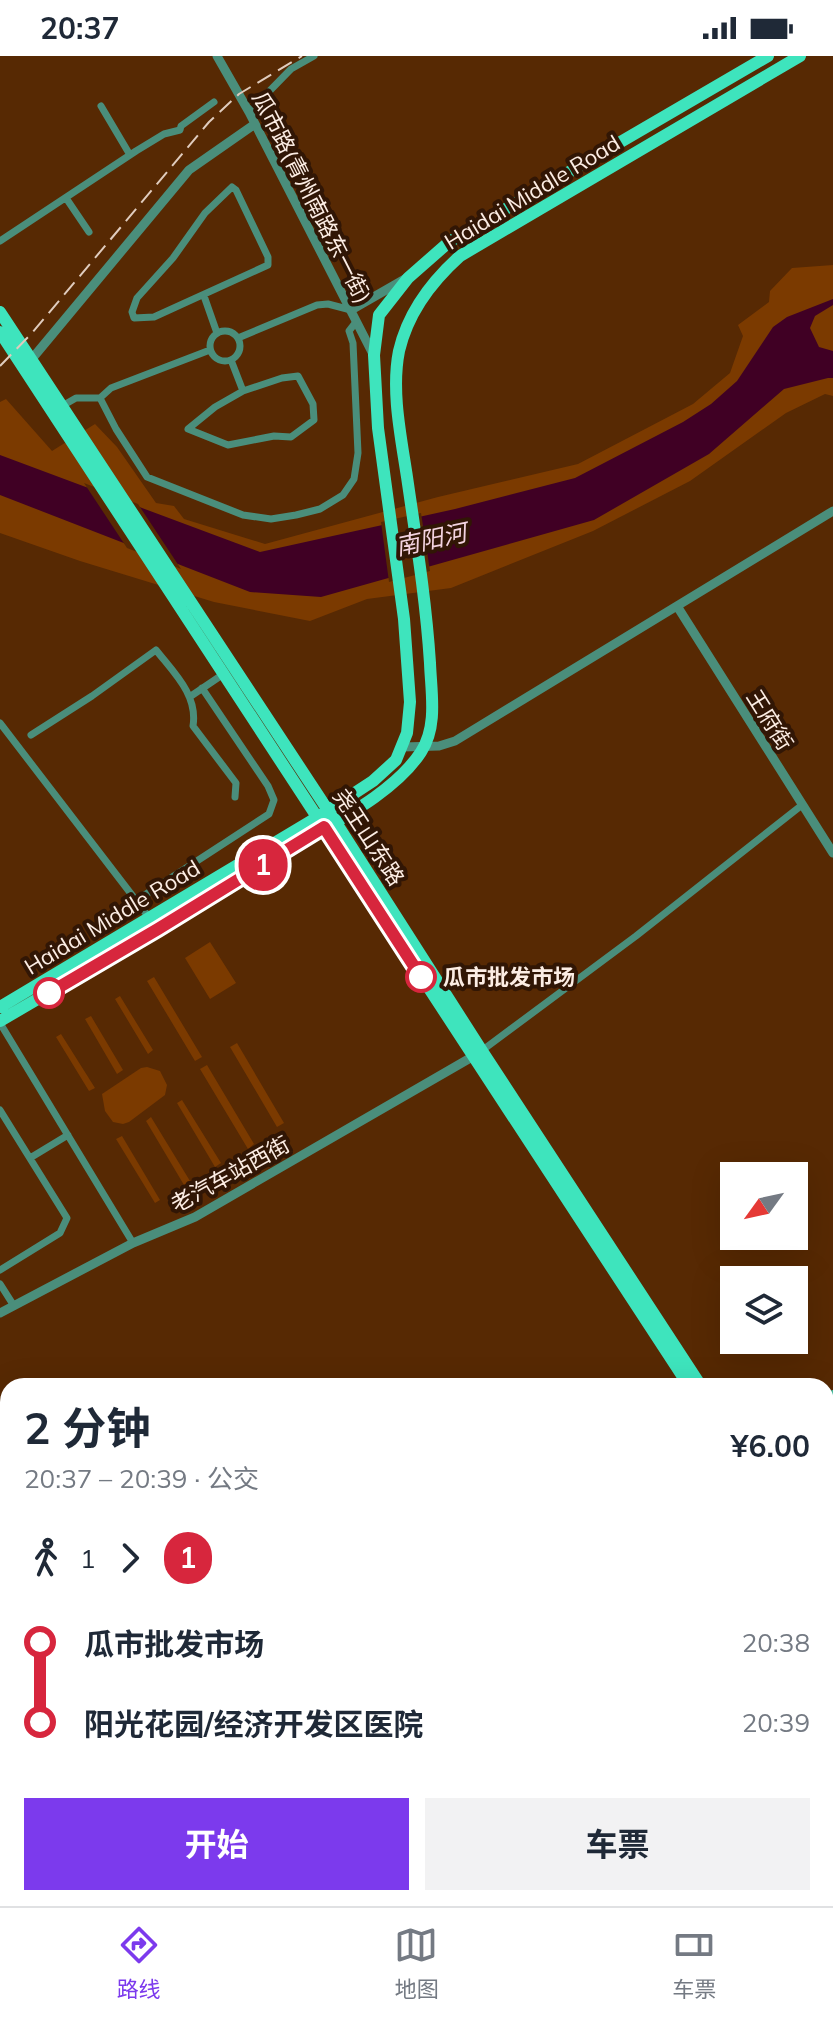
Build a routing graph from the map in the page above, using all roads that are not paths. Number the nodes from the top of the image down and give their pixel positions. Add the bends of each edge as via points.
1 (217, 56) edge
2 (314, 56) edge
3 (768, 56) edge
4 (800, 56) edge
5 (214, 102) dead end
6 (101, 106) dead end
7 (249, 112) junction
8 (255, 124) junction
9 (130, 155) junction
10 (66, 198) junction
11 (89, 232) dead end
12 (0, 241) edge
13 (408, 278) junction
14 (204, 296) junction
15 (351, 310) junction
16 (0, 312) edge
17 (356, 322) junction
18 (0, 332) edge
19 (217, 333) junction
20 (238, 338) junction
21 (210, 350) junction
22 (374, 355) junction
23 (31, 360) junction
24 (231, 360) junction
25 (243, 391) junction
26 (100, 398) junction
27 (62, 406) junction
28 (67, 423) junction
29 (833, 511) edge
30 (677, 606) junction
31 (224, 667) junction
32 (202, 688) junction
33 (191, 696) junction
34 (0, 723) edge
35 (31, 735) dead end
36 (402, 747) junction
37 (423, 748) junction
38 (235, 797) dead end
39 (802, 805) junction
40 (326, 819) junction
41 (833, 853) edge
42 (137, 900) junction
43 (155, 924) junction
44 (0, 1007) edge
45 (0, 1022) edge
46 (477, 1054) junction
47 (0, 1110) edge
48 (68, 1135) junction
49 (30, 1158) junction
50 (133, 1243) junction
51 (0, 1270) edge
52 (0, 1284) edge
53 (14, 1306) junction
54 (0, 1313) edge
55 (684, 1378) edge
56 (696, 1378) edge

1 - 7 street, 瓜市路(青州南路东一街)
2 - 7 street via 291,69
3 - 13 main road, Haidai Middle Road via 449,242
4 - 37 main road, Haidai Middle Road via 460,256 420,300 399,354 399,424 425,604 432,700
5 - 9 street via 180,130
6 - 9 street
7 - 8 street, 瓜市路(青州南路东一街)
8 - 15 street, 瓜市路(青州南路东一街)
8 - 23 street via 189,170
9 - 10 street
10 - 11 street
10 - 12 street
13 - 15 street
13 - 22 main road, Haidai Middle Road via 379,315
14 - 14 street via 154,317 134,318 132,312 137,298 232,187 268,265
14 - 19 street
15 - 17 street, 瓜市路(青州南路东一街)
15 - 20 street via 317,305
16 - 23 main road, 尧王山东路
17 - 22 street, 瓜市路(青州南路东一街)
17 - 26 street via 349,331 358,453 354,479 343,495 320,509 271,519 243,515 147,477
18 - 28 main road, 尧王山东路
19 - 20 street
19 - 21 street
20 - 24 street via 240,350
21 - 24 street via 217,359
21 - 26 street via 111,388
22 - 36 main road, Haidai Middle Road via 410,702
23 - 27 main road, 尧王山东路
24 - 25 street
25 - 25 street via 188,429 228,445 291,437 314,420 313,404 298,376
26 - 27 street via 76,398
27 - 28 main road, 尧王山东路
28 - 31 main road, 尧王山东路
29 - 30 street
30 - 37 street via 455,741
30 - 39 street, 王府街
31 - 32 street
31 - 40 main road, 尧王山东路
32 - 33 street
32 - 42 street via 274,800 269,814
33 - 35 street via 156,650
33 - 38 street via 193,726 236,783
34 - 42 street
36 - 37 street
36 - 40 main road, Haidai Middle Road via 383,773
37 - 40 main road, Haidai Middle Road via 394,782
39 - 41 street, 王府街
39 - 46 street
40 - 43 main road, Haidai Middle Road
40 - 46 main road, 尧王山东路
42 - 43 street
43 - 44 main road, Haidai Middle Road
43 - 45 main road, Haidai Middle Road
45 - 48 street
46 - 50 street, 老汽车站西街 via 195,1217
46 - 55 main road, 尧王山东路
46 - 56 main road, 尧王山东路
47 - 49 street
48 - 49 street
48 - 50 street
49 - 51 street via 67,1218 60,1233
50 - 53 street, 老汽车站西街
52 - 53 street
53 - 54 street, 老汽车站西街

